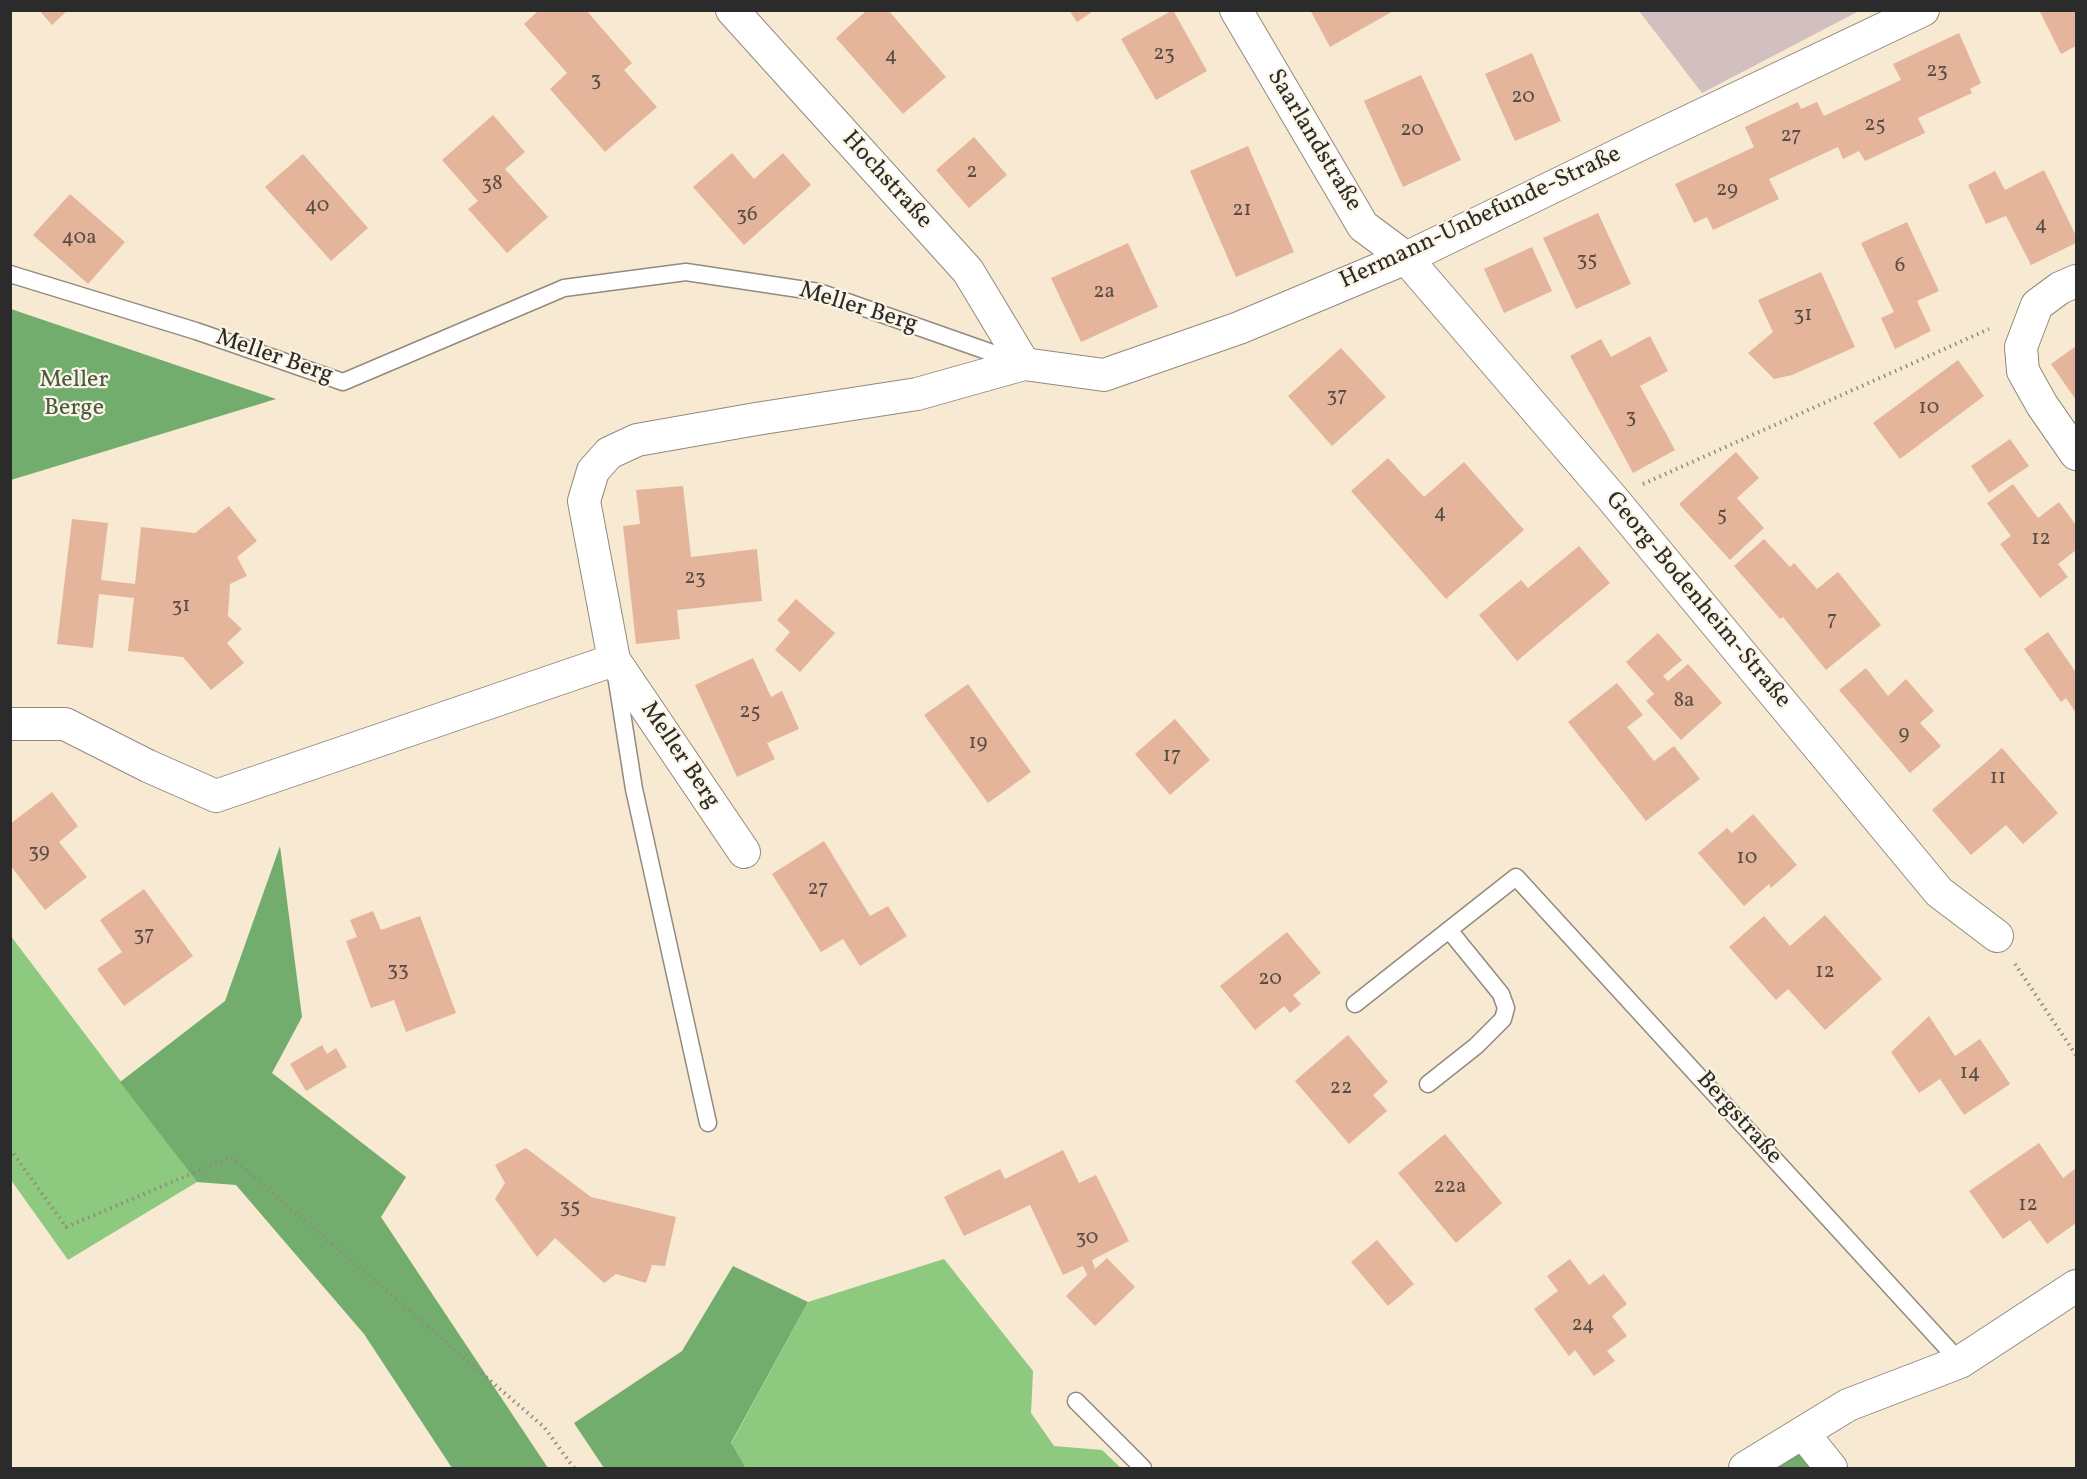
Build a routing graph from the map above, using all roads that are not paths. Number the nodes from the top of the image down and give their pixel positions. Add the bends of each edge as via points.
1 (732, 10) edge
2 (1236, 10) edge
3 (1923, 10) edge
4 (1406, 258) junction
5 (10, 274) edge
6 (2076, 281) edge
7 (1024, 364) junction
8 (2076, 454) edge
9 (614, 660) junction
10 (10, 724) edge
11 (744, 852) dead end
12 (1449, 930) junction
13 (1997, 936) road end
14 (1355, 1004) dead end
15 (1428, 1084) dead end
16 (708, 1123) dead end
17 (2076, 1286) edge
18 (1960, 1362) junction
19 (1076, 1401) dead end
20 (1803, 1433) junction
21 (1143, 1468) edge
22 (1745, 1468) edge
23 (1831, 1468) edge

1 - 7 street, Hochstraße via 968,271
2 - 4 street, Saarlandstraße via 1363,226
3 - 4 street, Hermann-Unbefunde-Straße
4 - 7 street, Hermann-Unbefunde-Straße via 1239,328 1104,375
4 - 13 street, Georg-Bodenheim-Straße via 1940,892
5 - 7 lane, Meller Berg via 196,331 343,382 564,288 686,272 819,292
6 - 8 street via 2037,305 2021,346 2023,371
7 - 9 street, Meller Berg via 917,394 637,440 609,453 593,471 584,501
9 - 10 street via 216,796 65,724
9 - 11 street, Meller Berg
9 - 16 lane via 634,789
12 - 14 lane
12 - 15 lane via 1500,993 1506,1008 1503,1019 1476,1046
12 - 18 lane, Bergstraße via 1516,877
17 - 18 street
18 - 20 street via 1848,1405
19 - 21 lane
20 - 22 street
20 - 23 street

